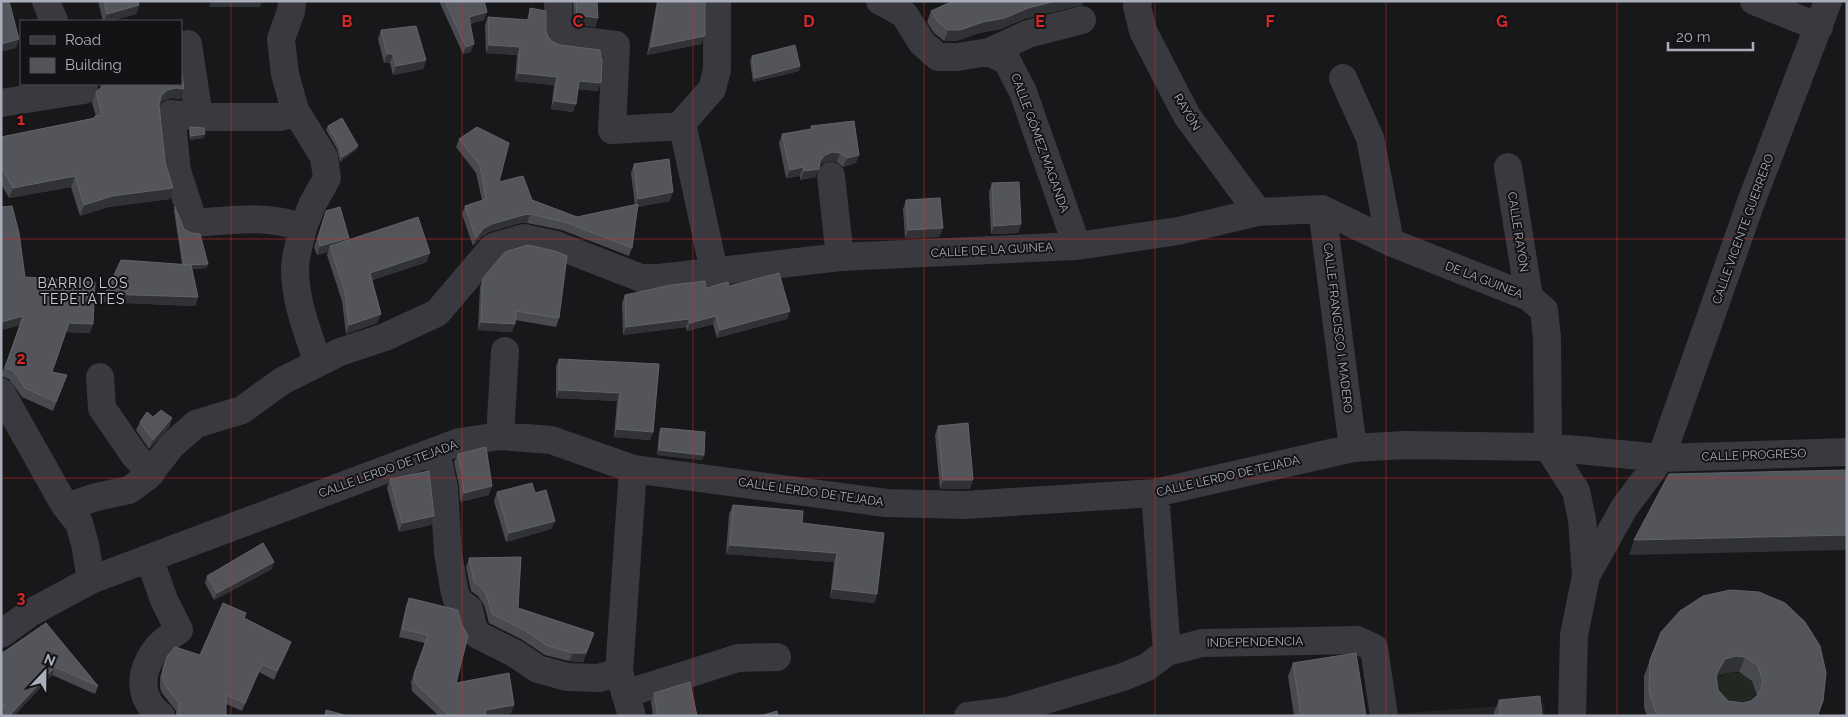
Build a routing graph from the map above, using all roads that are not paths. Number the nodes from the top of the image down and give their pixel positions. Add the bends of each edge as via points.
1 (46, 1) edge
2 (292, 1) edge
3 (558, 1) edge
4 (717, 1) edge
5 (880, 1) edge
6 (1138, 1) edge
7 (1754, 1) edge
8 (1828, 1) edge
9 (906, 8) edge
10 (54, 20) edge
11 (1082, 20) dead end
12 (1819, 27) junction
13 (188, 44) dead end
14 (989, 52) junction
15 (1343, 78) dead end
16 (82, 85) edge
17 (1, 103) edge
18 (295, 110) junction
19 (199, 117) junction
20 (683, 126) junction
21 (1508, 167) dead end
22 (831, 176) dead end
23 (1322, 209) junction
24 (1258, 212) junction
25 (303, 228) junction
26 (1390, 242) junction
27 (1077, 246) junction
28 (840, 257) junction
29 (714, 271) junction
30 (1528, 297) junction
31 (505, 351) dead end
32 (318, 363) junction
33 (100, 377) dead end
34 (1, 392) edge
35 (500, 436) junction
36 (1354, 448) junction
37 (1548, 448) junction
38 (436, 451) junction
39 (1847, 452) edge
40 (1661, 458) junction
41 (633, 469) junction
42 (151, 473) junction
43 (1155, 493) junction
44 (67, 507) junction
45 (150, 560) dead end
46 (1586, 576) junction
47 (91, 580) junction
48 (1, 634) edge
49 (1167, 652) junction
50 (777, 657) dead end
51 (625, 694) edge
52 (161, 716) edge
53 (968, 716) edge
54 (1384, 716) edge
55 (1572, 716) edge

1 - 10 street
2 - 18 street via 281,39 285,74
3 - 20 street via 559,38 616,45 612,130
4 - 20 street via 716,70 712,89 682,123
5 - 9 street
6 - 24 street, RAYÓN via 1143,31 1187,116
7 - 12 street
8 - 12 street, CALLE VICENTE GUERRERO
9 - 14 street via 922,43 938,57
11 - 14 street via 1028,34
12 - 40 street, CALLE VICENTE GUERRERO via 1751,202
13 - 19 street
14 - 27 street, CALLE GÓMEZ MAGANDA via 1007,61 1020,84
15 - 26 street via 1370,138
16 - 17 street via 84,90
18 - 19 street via 281,117
18 - 25 street via 324,157 327,178
19 - 25 street via 171,114 177,172 194,223 255,218
20 - 29 street
21 - 30 street, CALLE RAYÓN
22 - 28 street
23 - 24 street, CALLE DE LA GUINEA
23 - 26 street, DE LA GUINEA
23 - 36 street, CALLE FRANCISCO I. MADERO
24 - 27 street, CALLE DE LA GUINEA via 1178,231
25 - 32 street via 295,269 298,296
26 - 30 street, DE LA GUINEA
27 - 28 street, CALLE DE LA GUINEA
28 - 29 street, CALLE DE LA GUINEA
29 - 32 street, CALLE DE LA GUINEA via 641,278 556,245 524,238 493,247 436,313
30 - 37 street, DE LA GUINEA via 1544,310
31 - 35 street
32 - 42 street, CALLE DE LA GUINEA via 282,381 242,410 196,424 172,445
33 - 42 street via 102,408 135,456
34 - 44 street
35 - 38 street, CALLE LERDO DE TEJADA via 459,442
35 - 41 street, CALLE LERDO DE TEJADA via 551,440
36 - 37 street, CALLE LERDO DE TEJADA via 1405,445
36 - 43 street, CALLE LERDO DE TEJADA
37 - 40 street, CALLE LERDO DE TEJADA
37 - 46 street via 1576,491 1582,519
38 - 47 street, CALLE LERDO DE TEJADA
38 - 51 street via 444,488 454,588 457,600 469,609 478,635 538,669 567,677 599,678
39 - 40 street, CALLE PROGRESO
40 - 46 street, CALLE VICENTE GUERRERO via 1624,508
41 - 43 street, CALLE LERDO DE TEJADA via 886,503 966,504
41 - 51 street via 624,571
42 - 44 street, CALLE DE LA GUINEA via 129,490
43 - 49 street
44 - 47 street via 79,523
45 - 52 street via 179,630 158,646 144,670 142,686 148,701
46 - 55 street via 1574,635
47 - 48 street, CALLE LERDO DE TEJADA via 30,613
49 - 53 street via 1147,667 1123,677 1008,711
49 - 54 street, INDEPENDENCIA via 1202,643 1357,640 1374,648
50 - 51 street via 738,658

